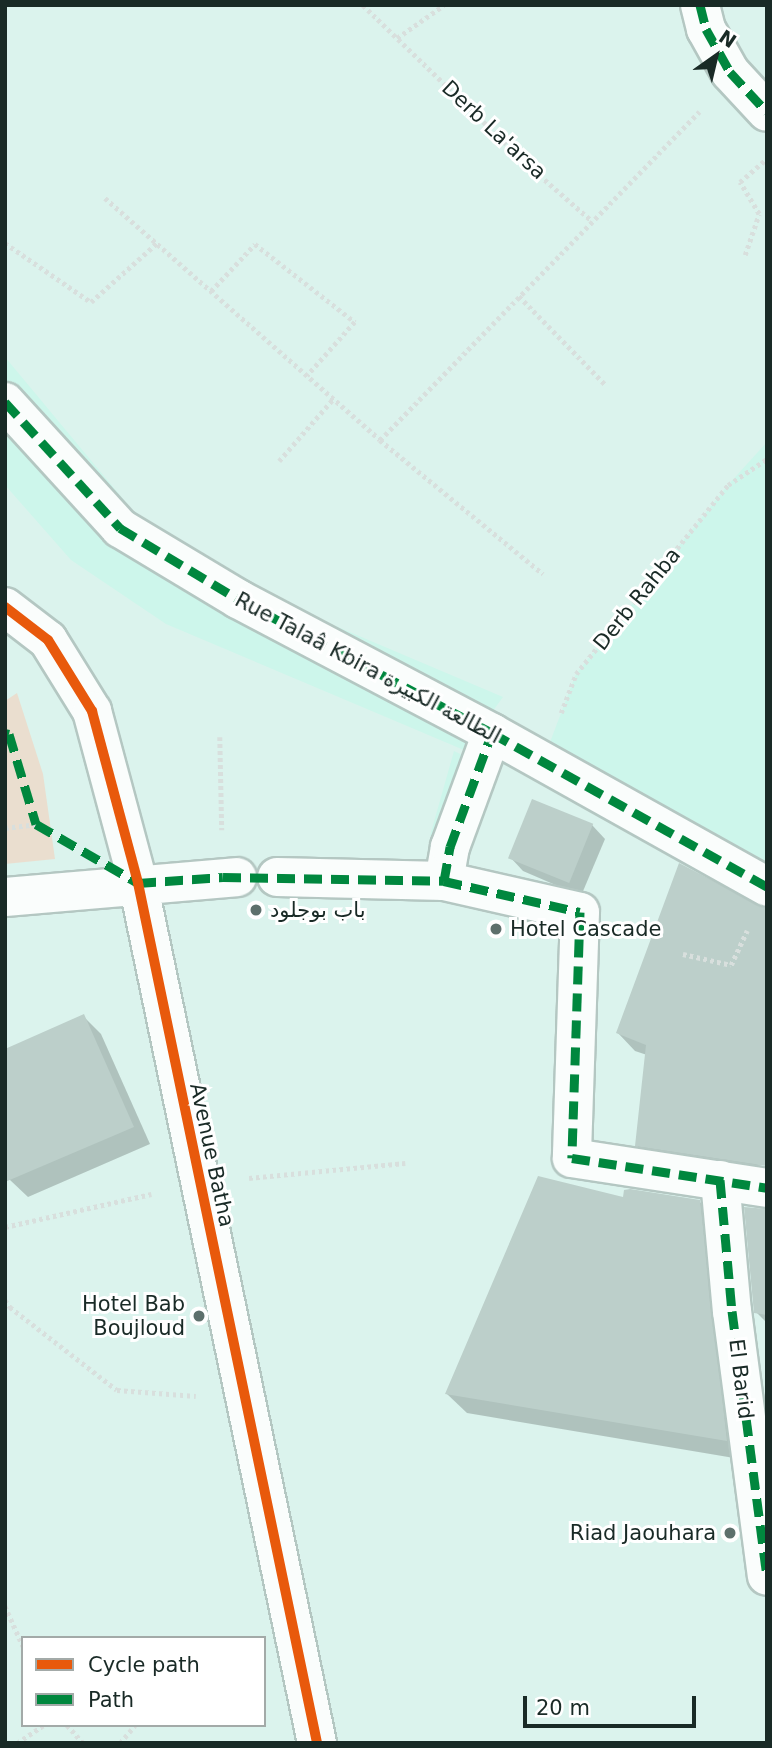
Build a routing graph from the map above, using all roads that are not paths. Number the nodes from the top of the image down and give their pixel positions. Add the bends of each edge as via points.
1 (700, 5) edge
2 (767, 111) edge
3 (5, 402) edge
4 (5, 607) edge
5 (492, 733) junction
6 (230, 877) road end
7 (277, 877) dead end
8 (444, 881) junction
9 (138, 884) junction
10 (767, 887) edge
11 (5, 897) edge
12 (720, 1180) junction
13 (767, 1188) edge
14 (767, 1576) edge
15 (317, 1743) edge

1 - 2 street via 706,29 730,72
3 - 5 street, Rue Talaâ Kbira الطالعة الكبيرة via 120,528 238,599
4 - 9 street, Avenue Batha via 48,640 92,710
5 - 8 street via 450,847
5 - 10 street, Rue Talaâ Kbira الطالعة الكبيرة
6 - 9 street
7 - 8 street
8 - 12 street via 580,912 572,1158
9 - 11 street
9 - 15 street, Avenue Batha
12 - 13 street
12 - 14 street, El Barid via 732,1311

